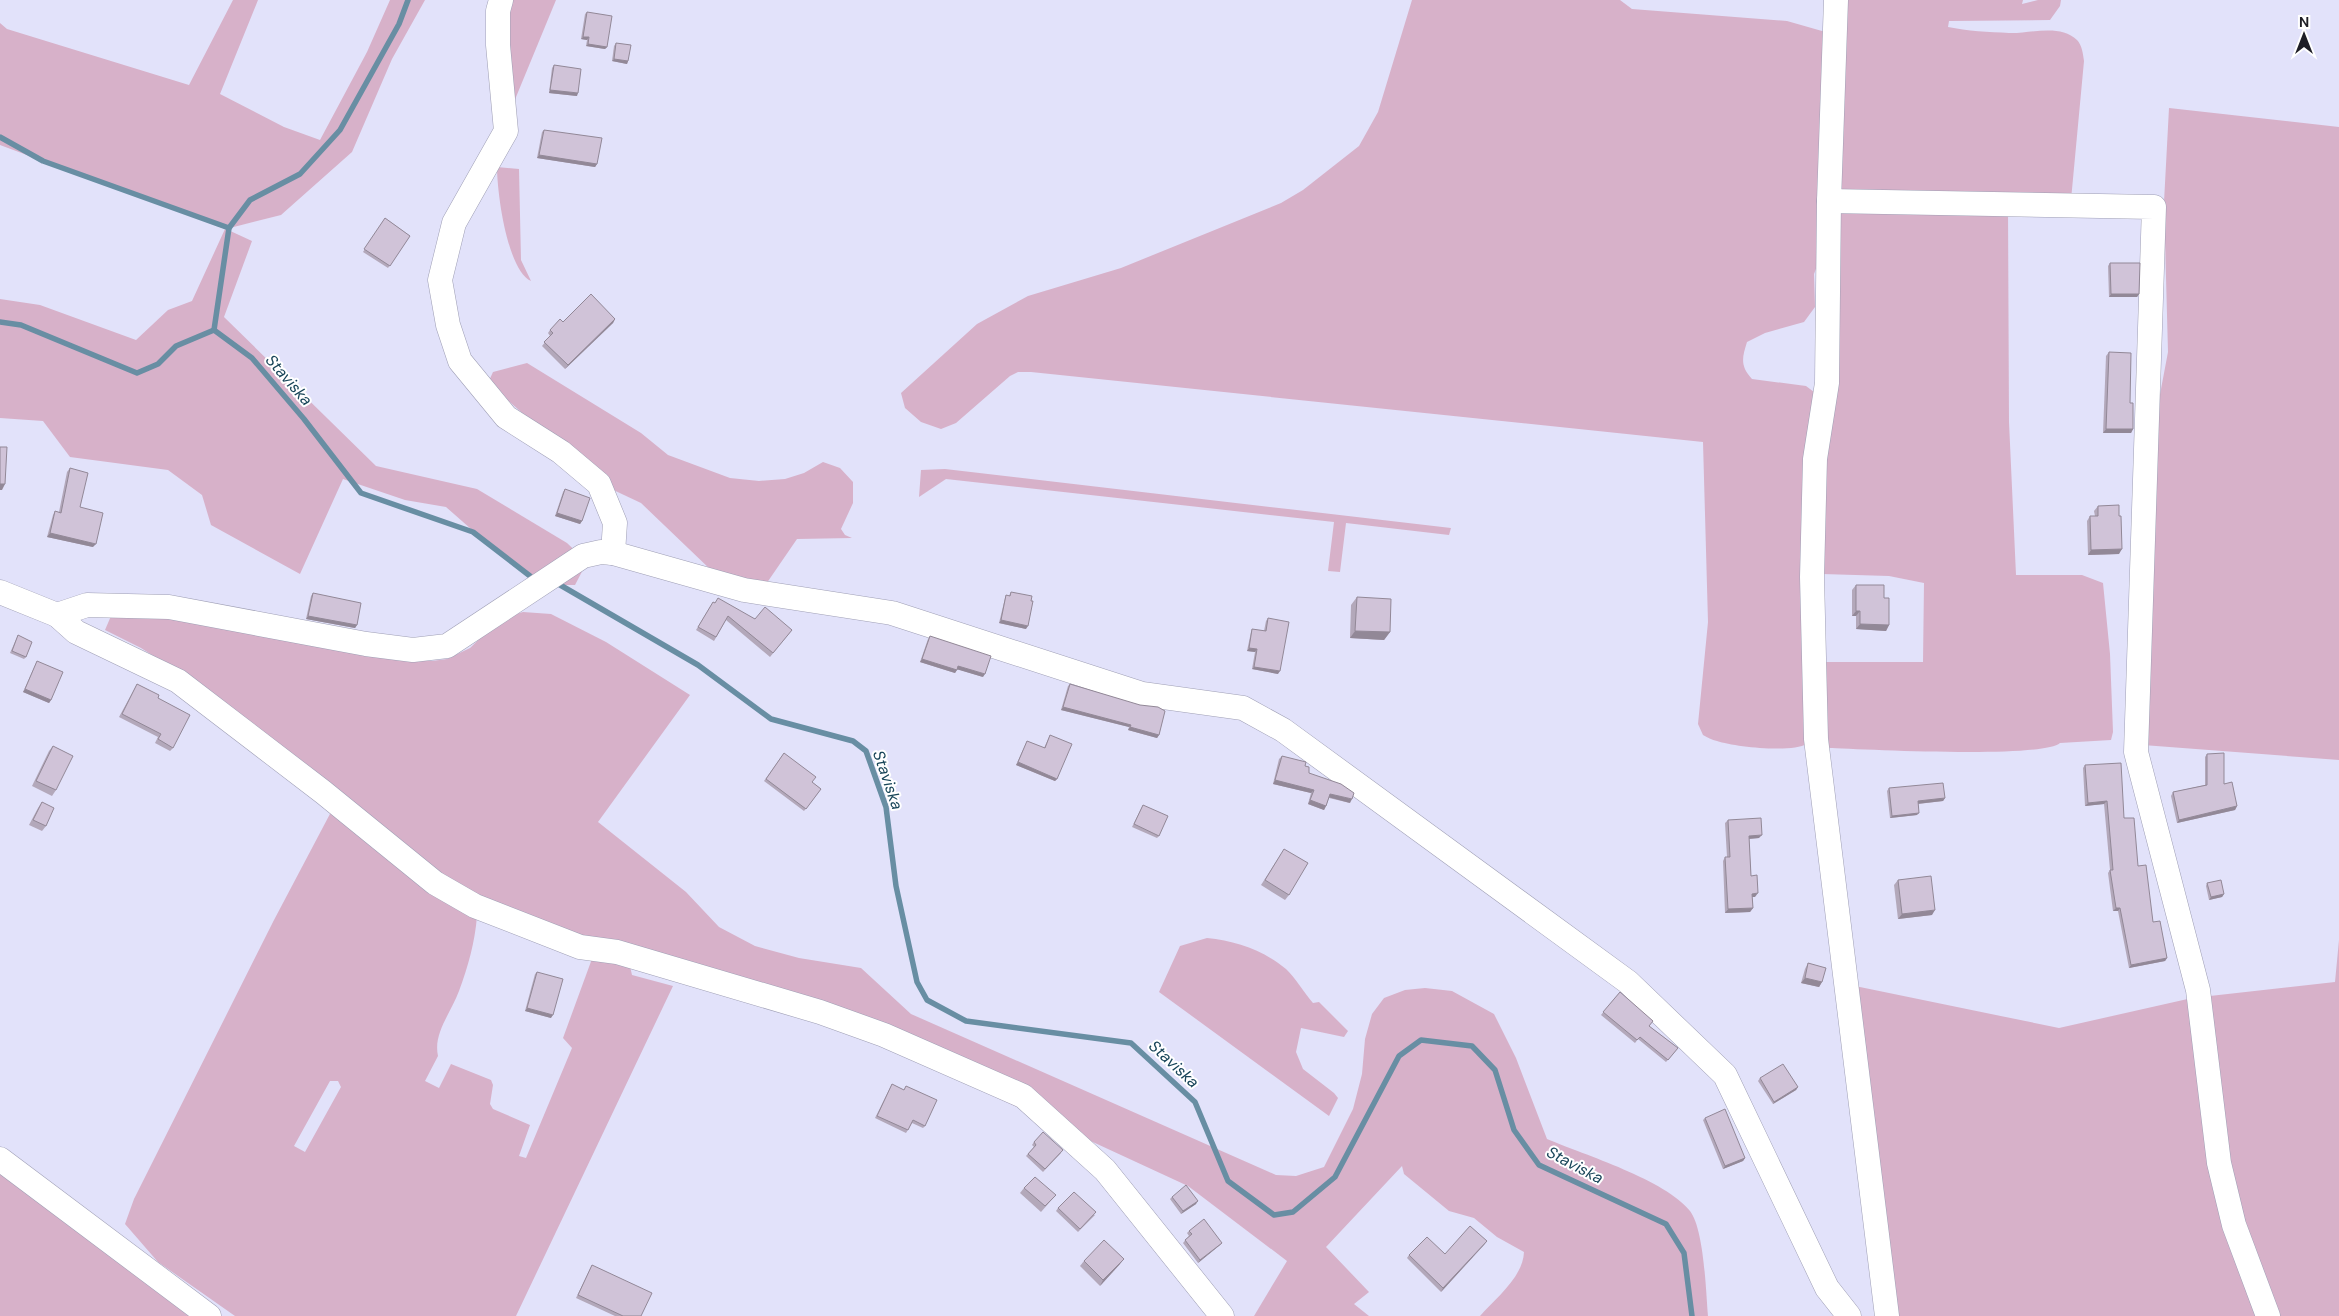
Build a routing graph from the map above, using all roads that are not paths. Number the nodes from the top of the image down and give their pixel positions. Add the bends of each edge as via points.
1 (501, 0) edge
2 (1836, 0) edge
3 (1829, 201) junction
4 (613, 553) junction
5 (0, 592) edge
6 (57, 615) junction
7 (0, 1159) edge
8 (209, 1316) edge
9 (1222, 1316) edge
10 (1848, 1316) edge
11 (1887, 1316) edge
12 (2268, 1316) edge

1 - 4 street via 498,45 506,131 454,223 440,280 448,326 460,361 506,417 561,452 598,484 615,523
2 - 3 street
3 - 11 street via 1827,383 1814,459 1812,577 1816,740
3 - 12 street via 2154,207 2136,752 2198,990 2219,1163 2234,1225
4 - 6 street via 583,556 447,646 413,650 169,607 87,605
4 - 10 street via 744,590 892,613 1142,694 1243,708 1283,730 1628,982 1725,1075 1827,1288
5 - 6 street
6 - 9 street via 76,632 178,681 435,883 475,906 580,947 617,952 820,1012 884,1035 1023,1096 1104,1170
7 - 8 street

